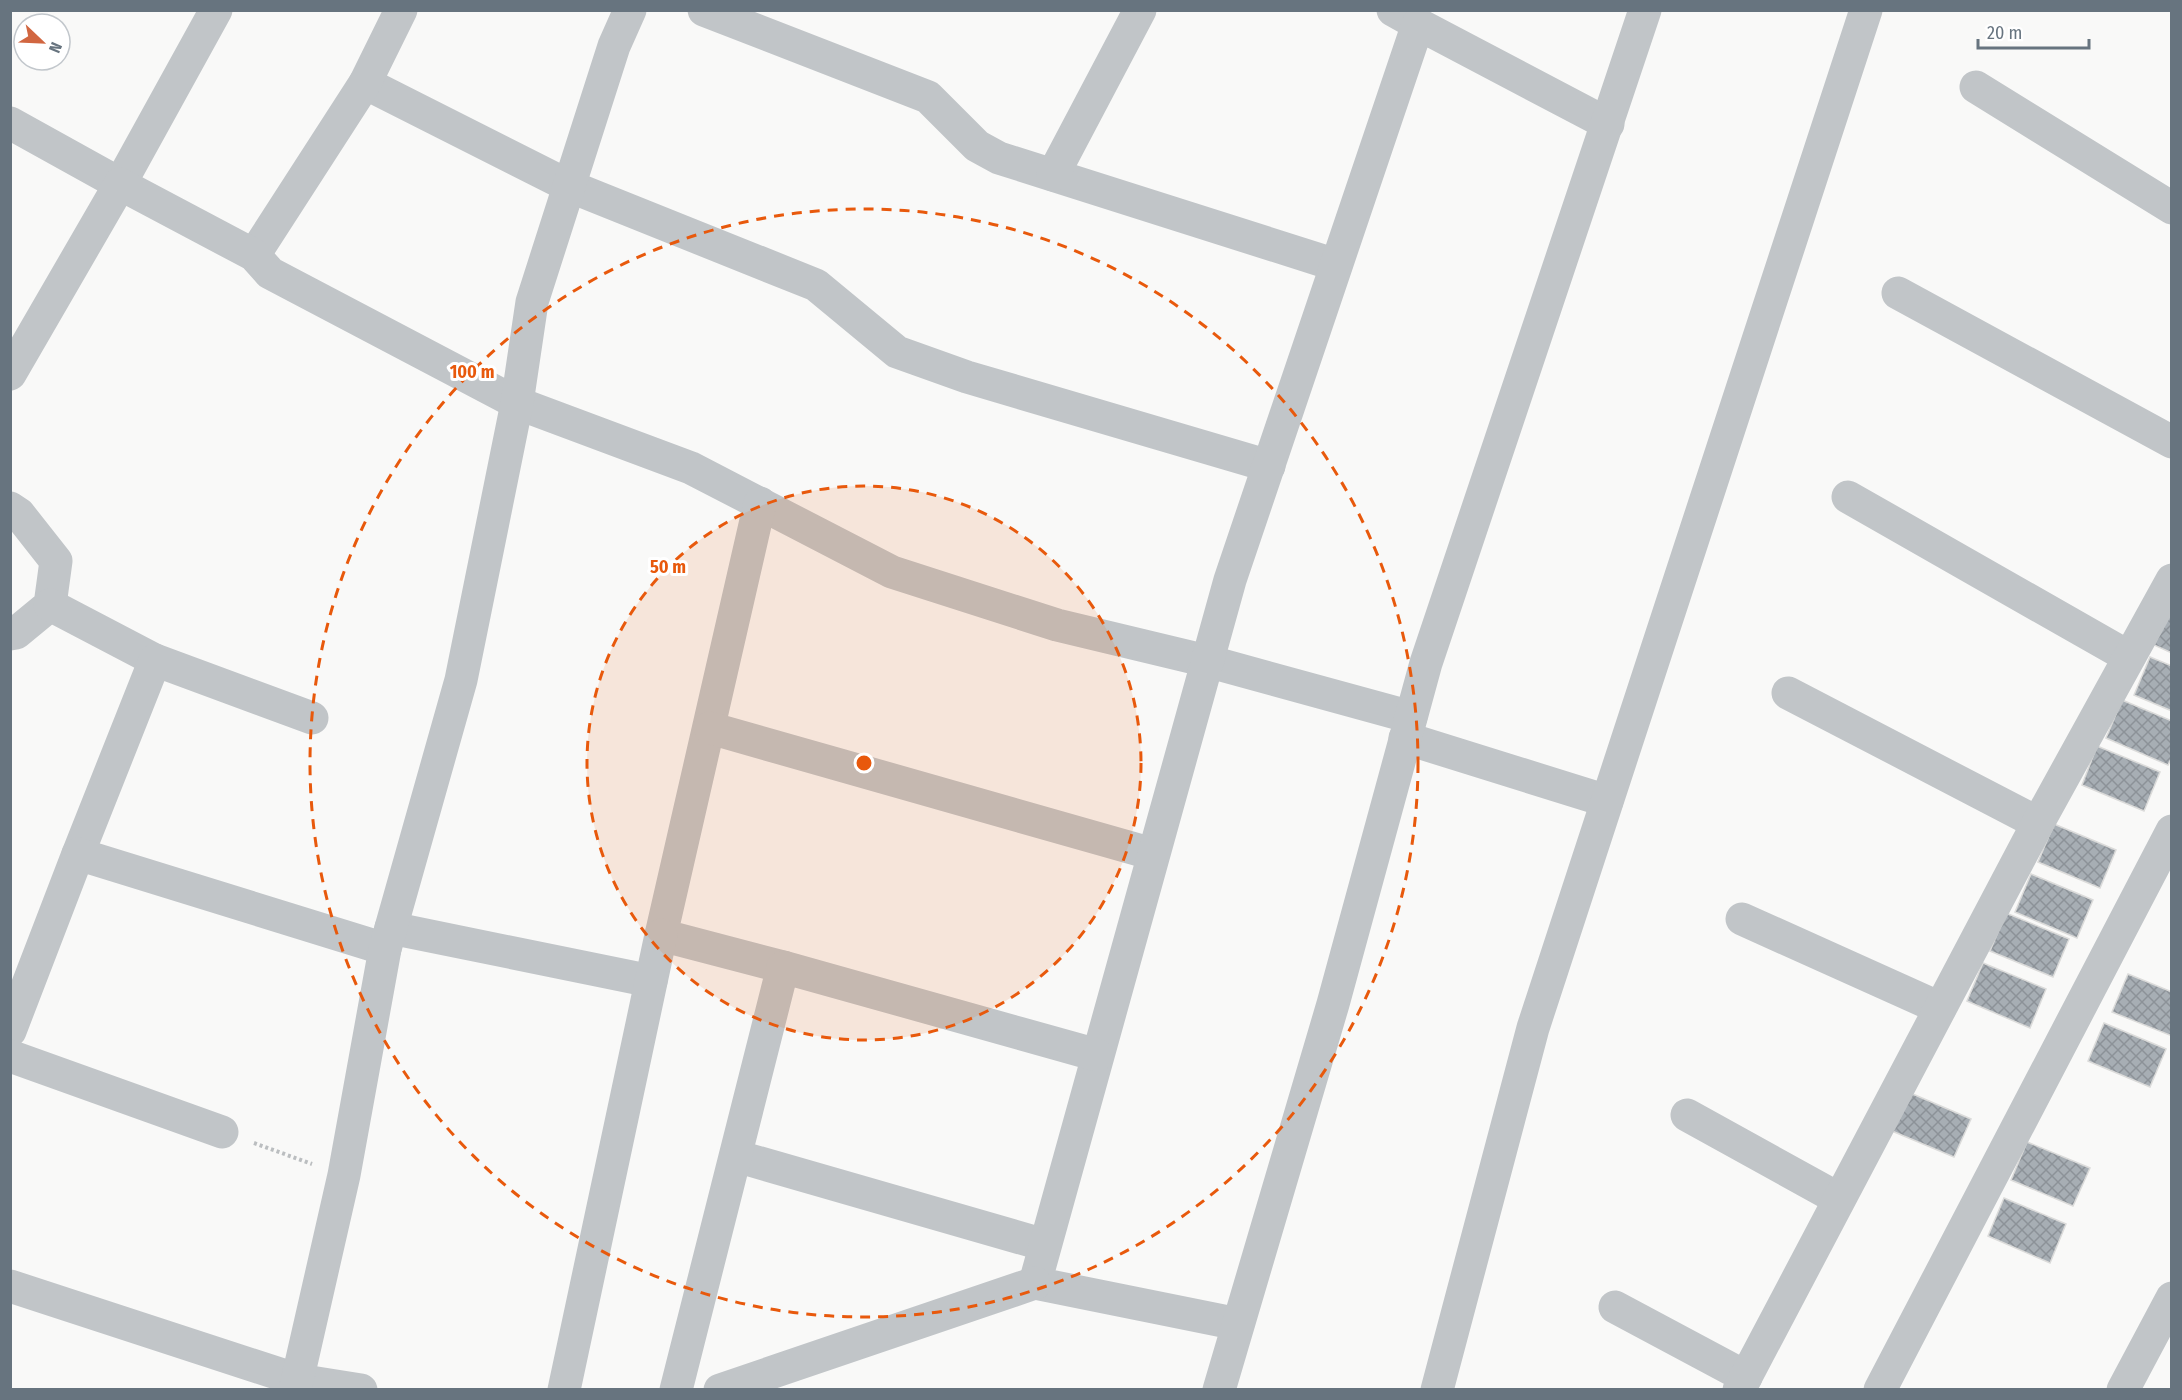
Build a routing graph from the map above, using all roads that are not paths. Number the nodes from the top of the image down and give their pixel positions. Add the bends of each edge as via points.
1 (216, 10) edge
2 (401, 10) edge
3 (630, 10) edge
4 (704, 10) edge
5 (1140, 10) edge
6 (1645, 10) edge
7 (1866, 10) edge
8 (1406, 17) edge
9 (364, 83) junction
10 (1976, 87) dead end
11 (10, 123) edge
12 (1608, 124) junction
13 (1053, 175) junction
14 (120, 184) junction
15 (569, 186) junction
16 (2172, 208) edge
17 (254, 255) junction
18 (1336, 265) junction
19 (1898, 292) dead end
20 (12, 369) edge
21 (517, 403) junction
22 (2172, 442) edge
23 (1269, 466) junction
24 (1848, 497) dead end
25 (760, 503) junction
26 (10, 508) edge
27 (2172, 580) edge
28 (50, 605) junction
29 (10, 634) edge
30 (2129, 657) junction
31 (155, 660) junction
32 (1207, 661) junction
33 (1788, 693) dead end
34 (312, 718) dead end
35 (1408, 727) junction
36 (710, 728) junction
37 (1607, 801) junction
38 (2038, 823) junction
39 (2168, 844) edge
40 (78, 854) junction
41 (1154, 854) junction
42 (1743, 919) dead end
43 (661, 935) junction
44 (388, 939) junction
45 (783, 967) junction
46 (651, 981) junction
47 (1940, 1008) junction
48 (10, 1031) edge
49 (1097, 1054) junction
50 (10, 1056) edge
51 (1687, 1115) dead end
52 (222, 1132) road end
53 (736, 1156) junction
54 (1839, 1198) junction
55 (1045, 1245) junction
56 (1035, 1283) junction
57 (10, 1286) edge
58 (1615, 1307) dead end
59 (2168, 1313) edge
60 (1238, 1324) junction
61 (1742, 1383) edge
62 (296, 1385) edge
63 (360, 1389) edge
64 (564, 1389) edge
65 (676, 1389) edge
66 (720, 1389) edge
67 (1219, 1389) edge
68 (1437, 1389) edge
69 (1880, 1389) edge
70 (2123, 1389) edge

1 - 14 street
2 - 9 street
3 - 15 street via 614,46
4 - 13 street via 928,97 977,146 999,158
5 - 13 street
6 - 12 street
7 - 37 street
8 - 12 street
8 - 18 street
9 - 15 street
9 - 17 street
10 - 16 street
11 - 14 street
12 - 35 street via 1426,663
13 - 18 street
14 - 17 street
14 - 20 street
15 - 21 street via 532,302
15 - 23 street via 816,285 897,352 967,377
17 - 21 street via 270,273
18 - 23 street
19 - 22 street
21 - 25 street via 691,468
21 - 44 street via 461,680
23 - 32 street
24 - 30 street
25 - 32 street via 892,572 1057,625
25 - 36 street
26 - 28 street via 56,561
27 - 30 street
28 - 29 street
28 - 31 street
30 - 38 street
31 - 34 street
31 - 40 street
32 - 35 street
32 - 41 street
33 - 38 street
35 - 37 street
35 - 60 street via 1333,1004
36 - 41 street
36 - 43 street
37 - 68 street via 1533,1028
38 - 47 street
39 - 69 street
40 - 44 street
40 - 48 street
41 - 49 street
42 - 47 street
43 - 45 street
43 - 46 street
44 - 46 street
44 - 62 street via 344,1175
45 - 49 street
45 - 53 street
46 - 64 street
47 - 54 street
49 - 55 street
50 - 52 street
51 - 54 street
53 - 55 street
53 - 65 street
54 - 61 street
55 - 56 street
56 - 60 street
56 - 66 street
57 - 62 street
58 - 61 street
59 - 70 street
60 - 67 street
62 - 63 street

